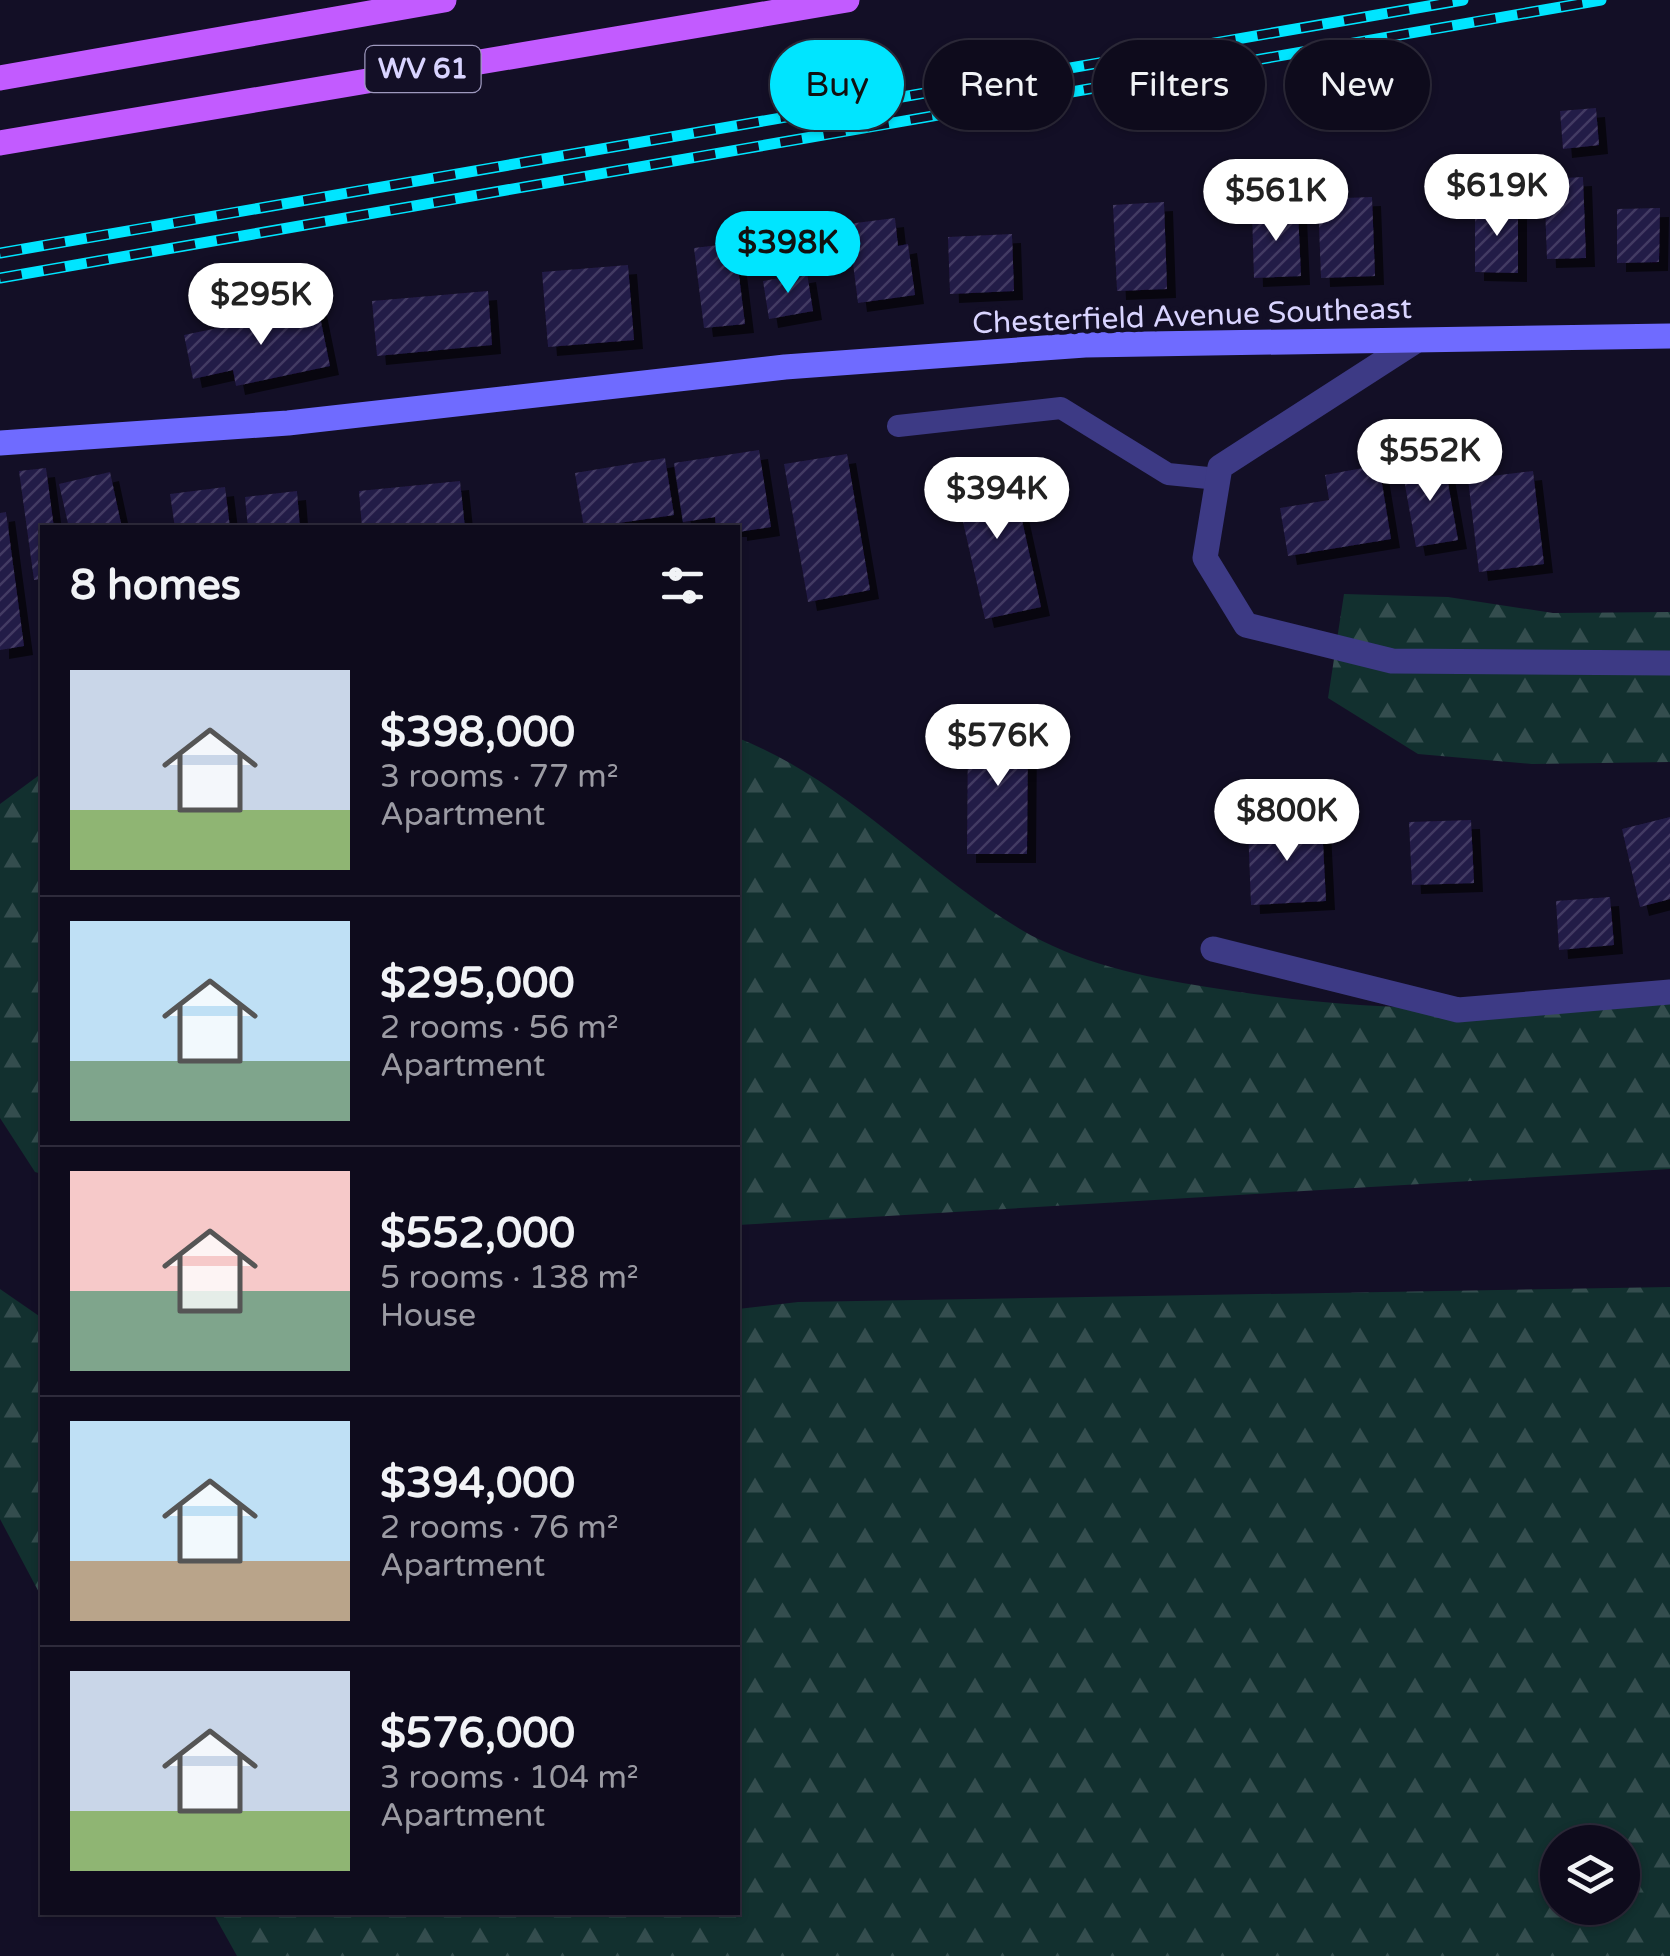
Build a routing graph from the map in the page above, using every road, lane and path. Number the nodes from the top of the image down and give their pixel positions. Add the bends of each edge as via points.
1 (444, 0) edge
2 (847, 0) edge
3 (0, 78) edge
4 (0, 143) edge
5 (1670, 336) edge
6 (1414, 342) junction
7 (898, 426) dead end
8 (0, 443) edge
9 (1218, 478) junction
10 (1670, 663) edge
11 (1213, 949) dead end
12 (1670, 992) edge

1 - 3 main road, WV 61
2 - 4 main road, WV 61
5 - 6 street, Chesterfield Avenue Southeast
6 - 8 street, Chesterfield Avenue Southeast via 1086,345 785,368 288,423
6 - 9 street via 1220,467
7 - 9 lane via 1061,408 1168,474
9 - 10 street via 1205,558 1246,625 1392,661
11 - 12 street via 1458,1010

